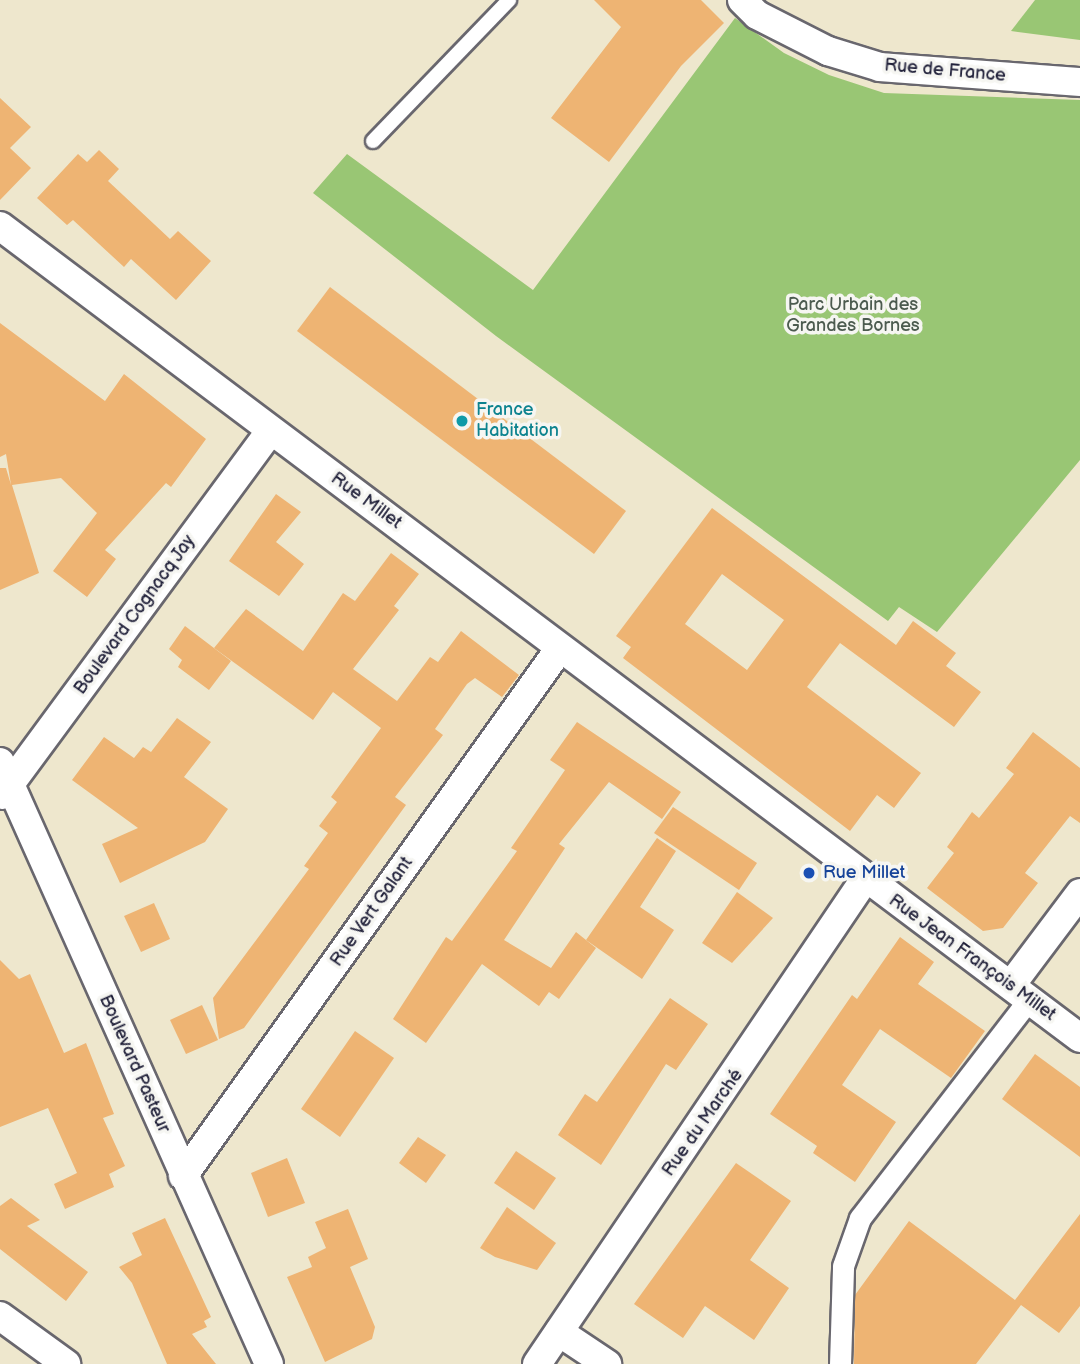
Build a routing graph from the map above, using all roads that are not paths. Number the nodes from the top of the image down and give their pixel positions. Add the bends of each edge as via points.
1 (509, 0) edge
2 (742, 0) edge
3 (1080, 82) edge
4 (373, 141) dead end
5 (0, 226) edge
6 (270, 432) junction
7 (560, 648) junction
8 (3, 781) edge
9 (864, 879) junction
10 (1080, 893) edge
11 (1020, 992) junction
12 (1080, 1038) edge
13 (183, 1176) junction
14 (0, 1316) edge
15 (559, 1332) junction
16 (66, 1364) edge
17 (269, 1364) edge
18 (537, 1364) edge
19 (607, 1364) edge
20 (840, 1364) edge

1 - 4 lane
2 - 3 street, Rue de France via 757,15 828,51 880,67
5 - 6 street, Rue Millet
6 - 7 street, Rue Millet
6 - 8 street, Boulevard Cognacq Jay
7 - 9 street, Rue Millet
7 - 13 street, Rue Vert Galant
8 - 13 street, Boulevard Pasteur
9 - 11 street, Rue Jean François Millet
9 - 15 street, Rue du Marché
10 - 11 street
11 - 12 street, Rue Jean François Millet
11 - 20 street via 860,1218 843,1266
13 - 17 street, Boulevard Pasteur
14 - 16 street
15 - 18 street, Rue du Marché
15 - 19 street

